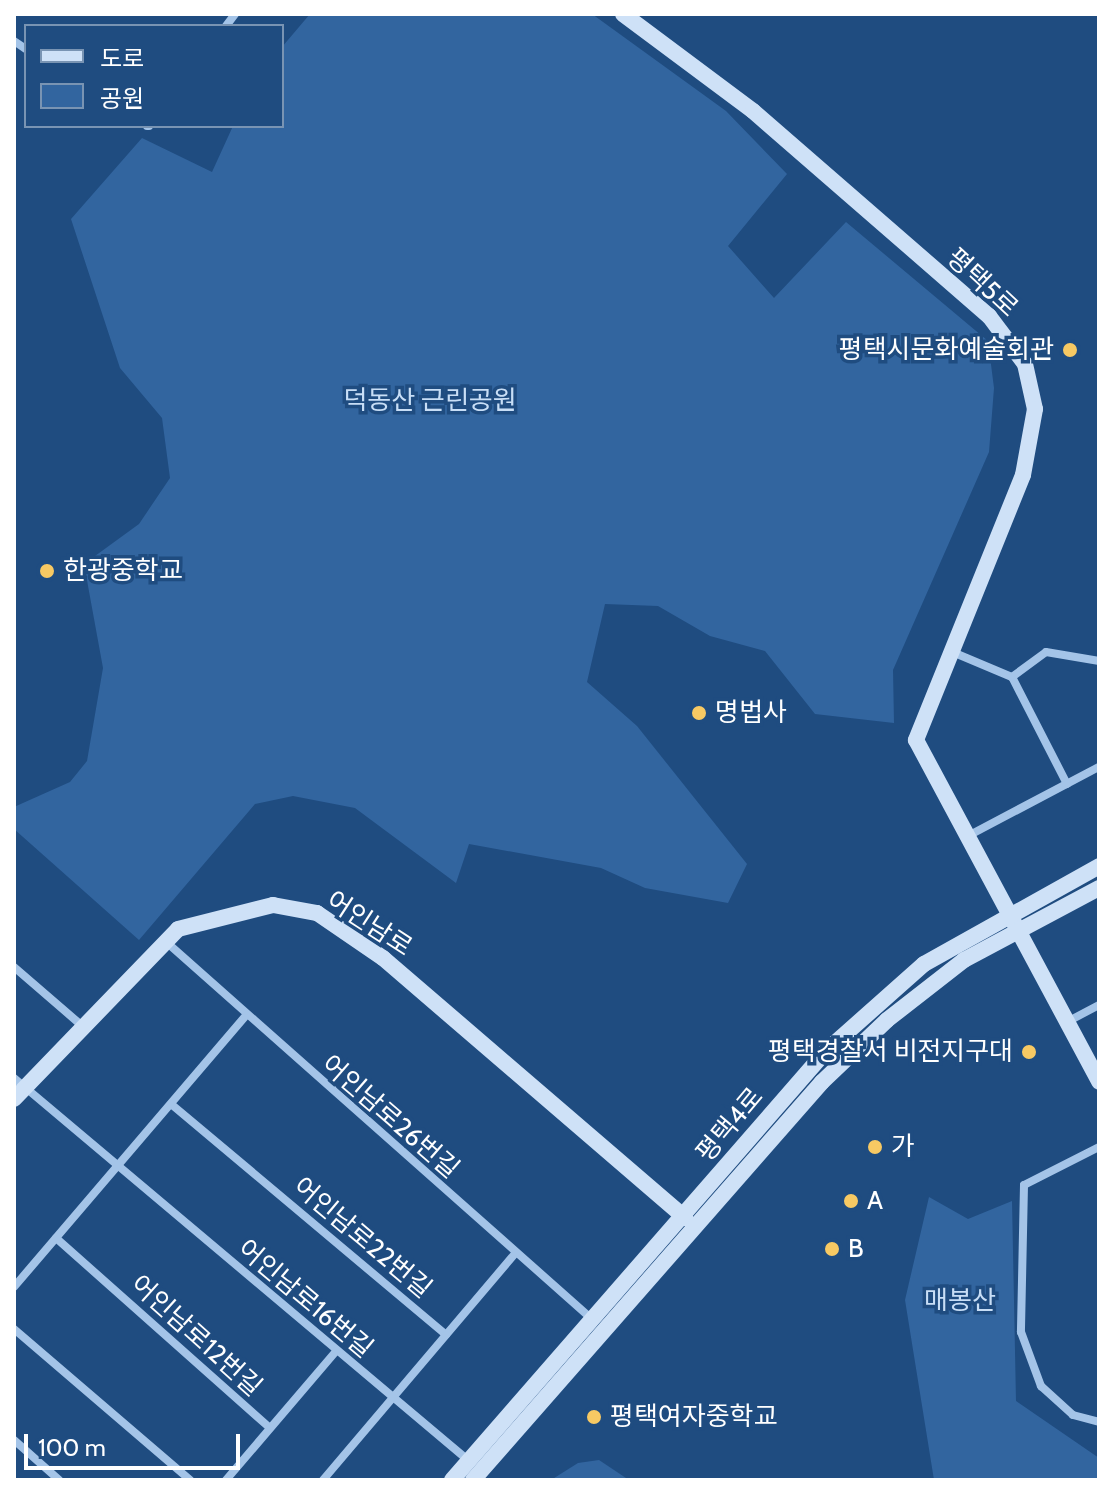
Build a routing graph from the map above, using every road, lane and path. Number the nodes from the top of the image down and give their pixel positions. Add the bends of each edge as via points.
1 (623, 14) edge
2 (949, 651) junction
3 (1099, 661) edge
4 (1012, 677) junction
5 (1099, 767) edge
6 (1067, 784) junction
7 (965, 838) junction
8 (1099, 866) edge
9 (1099, 888) edge
10 (1006, 918) junction
11 (1014, 933) junction
12 (164, 940) junction
13 (14, 967) edge
14 (1099, 1005) edge
15 (245, 1017) junction
16 (1065, 1023) junction
17 (80, 1024) junction
18 (1099, 1082) edge
19 (18, 1088) edge
20 (171, 1104) junction
21 (1099, 1147) edge
22 (116, 1166) junction
23 (685, 1218) junction
24 (56, 1238) junction
25 (515, 1254) junction
26 (14, 1287) edge
27 (593, 1320) junction
28 (14, 1329) edge
29 (446, 1335) junction
30 (336, 1351) junction
31 (392, 1399) junction
32 (1099, 1422) edge
33 (270, 1428) junction
34 (14, 1440) edge
35 (469, 1461) junction
36 (59, 1480) edge
37 (190, 1480) edge
38 (226, 1480) edge
39 (323, 1480) edge
40 (452, 1480) edge
41 (473, 1480) edge

1 - 2 street, 평택5로 via 753,111 989,316 1025,364 1035,409 1023,475
2 - 4 street
2 - 7 street, 평택5로 via 916,740
3 - 4 street via 1046,652
4 - 6 street
5 - 6 street
6 - 7 street
7 - 10 street, 평택5로
8 - 10 street, 평택4로
9 - 11 street, 평택4로
10 - 11 street, 평택5로
10 - 23 street, 평택4로 via 924,964 826,1051
11 - 16 street
11 - 41 street, 평택4로 via 923,990 822,1082
12 - 15 street, 어인남로26번길
12 - 17 street, 어인남로
12 - 23 street, 어인남로 via 208,916 237,910 273,905 317,913 383,958
13 - 17 street
14 - 16 street
15 - 20 street
15 - 25 street, 어인남로26번길
16 - 18 street
17 - 19 street, 어인남로
19 - 22 street, 어인남로16번길
20 - 22 street
20 - 29 street, 어인남로22번길
21 - 32 street via 1024,1185 1021,1332 1041,1386 1073,1415
22 - 24 street
22 - 30 street, 어인남로16번길
23 - 27 street, 평택4로
24 - 26 street
24 - 33 street, 어인남로12번길
25 - 27 street, 어인남로26번길
25 - 29 street
27 - 35 street, 평택4로
28 - 37 street
29 - 31 street
30 - 31 street, 어인남로16번길
30 - 33 street, 어인남로12번길
31 - 35 street, 어인남로16번길
31 - 39 street
33 - 38 street
34 - 36 street
35 - 40 street, 평택4로

